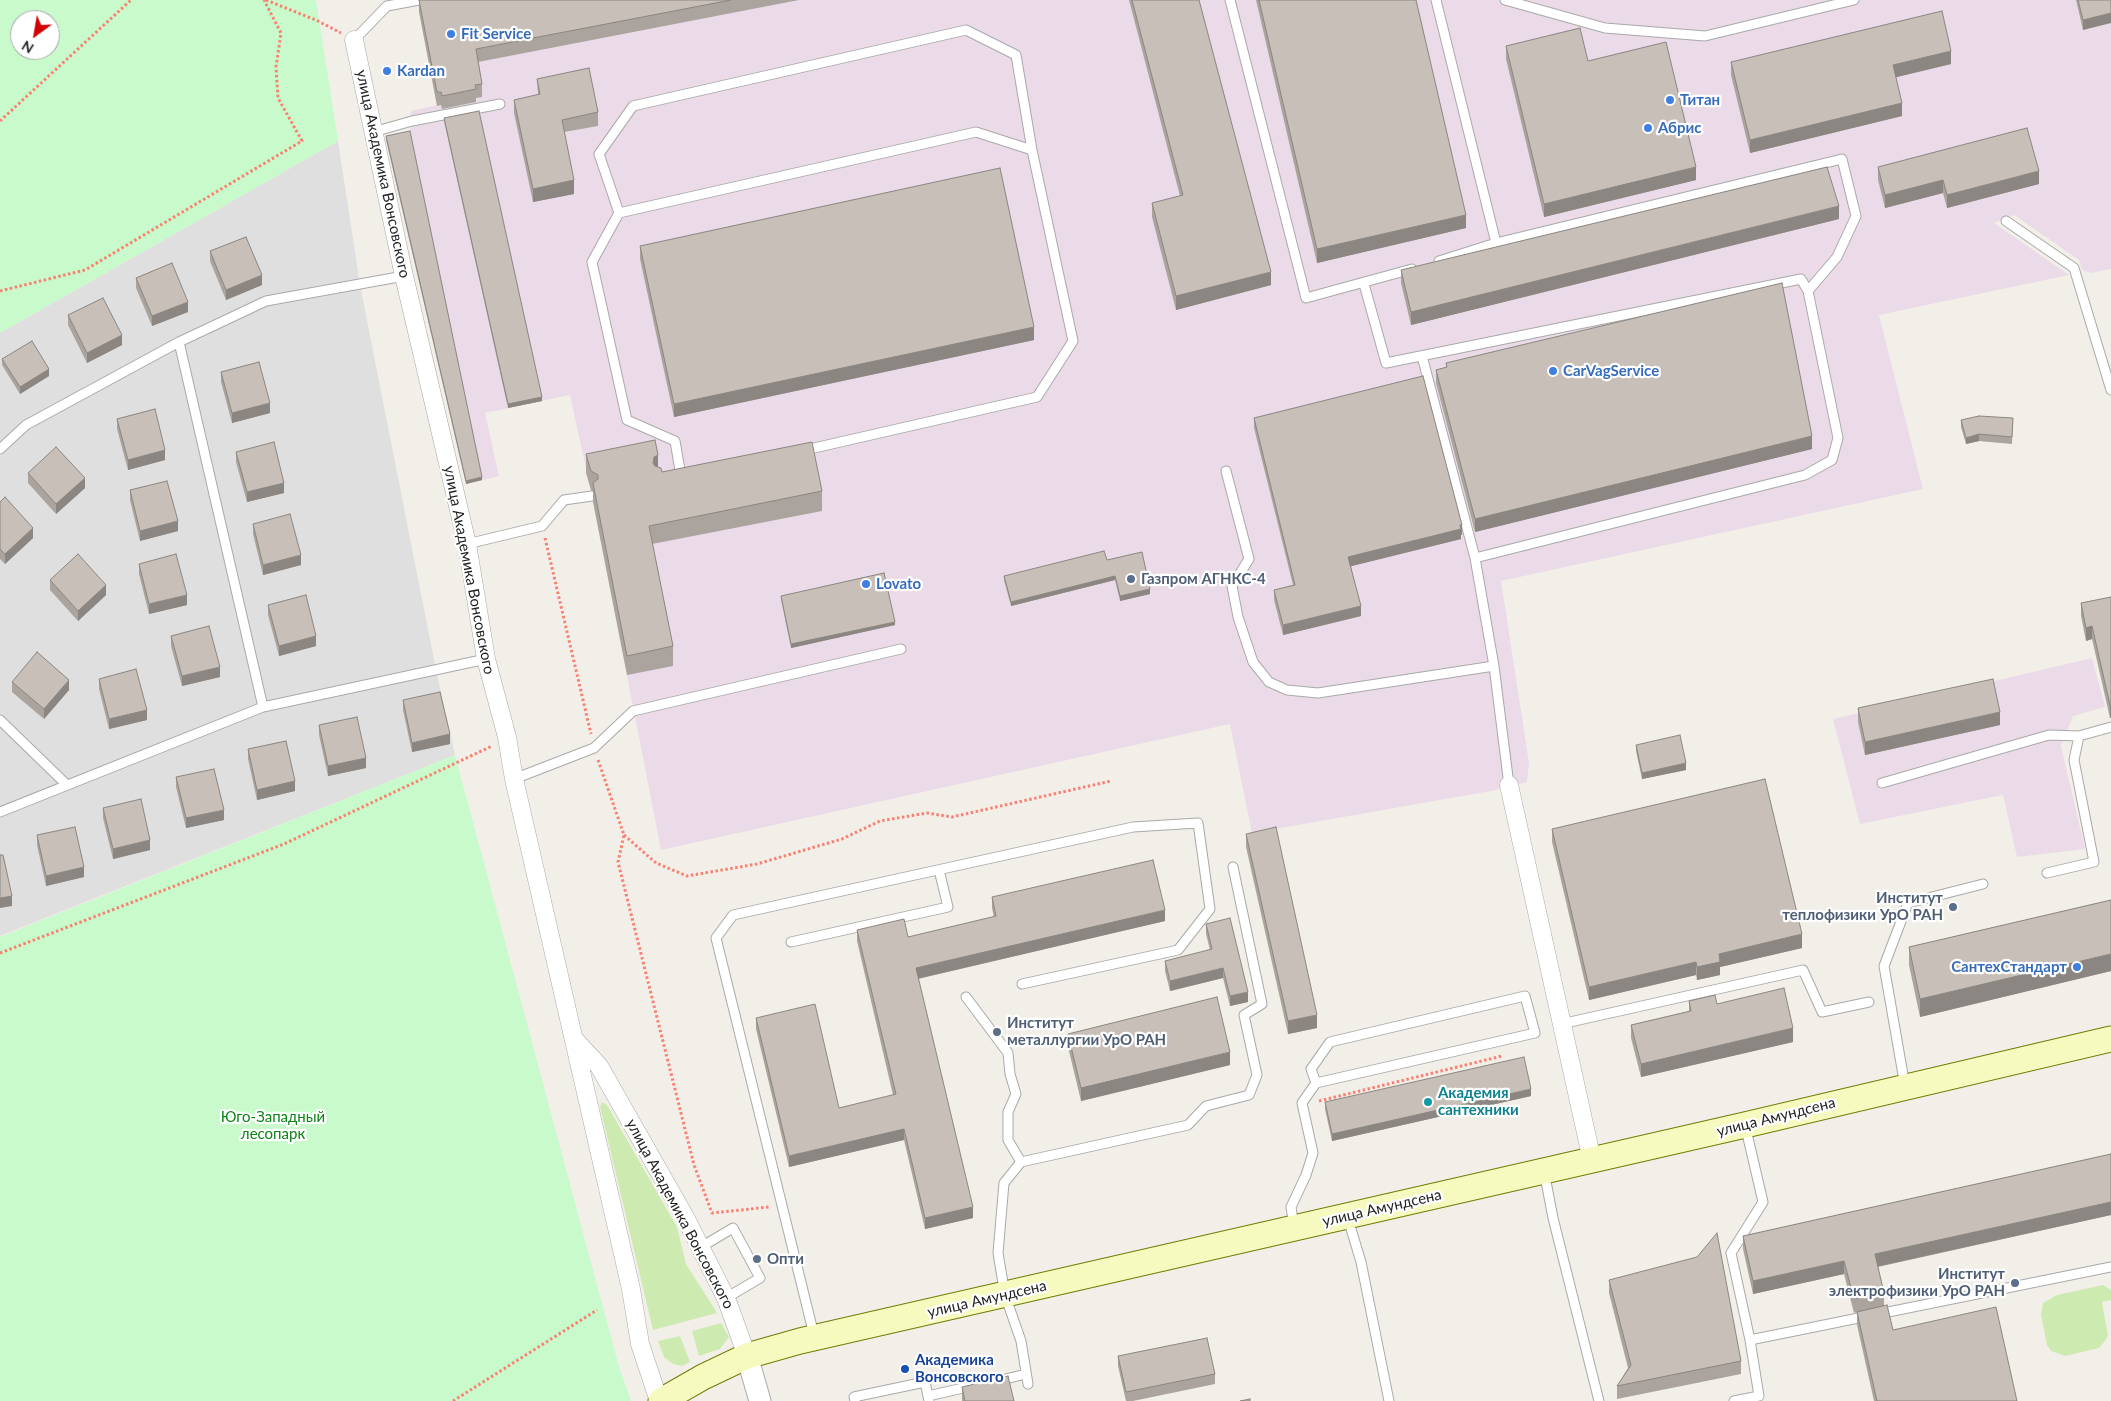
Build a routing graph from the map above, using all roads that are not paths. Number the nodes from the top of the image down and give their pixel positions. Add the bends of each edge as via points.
1 (419, 0) edge
2 (1230, 0) edge
3 (1436, 0) edge
4 (1505, 0) edge
5 (1854, 0) edge
6 (354, 40) joint
7 (500, 104) dead end
8 (373, 132) junction
9 (1032, 150) junction
10 (619, 214) junction
11 (2006, 221) dead end
12 (1496, 244) junction
13 (1430, 264) edge
14 (1421, 267) edge
15 (404, 276) junction
16 (1364, 284) junction
17 (1808, 291) junction
18 (179, 342) junction
19 (1422, 356) junction
20 (2111, 390) edge
21 (0, 449) edge
22 (793, 452) edge
23 (1226, 471) dead end
24 (682, 476) edge
25 (592, 496) edge
26 (467, 544) junction
27 (1475, 558) junction
28 (901, 649) dead end
29 (486, 659) junction
30 (1494, 666) junction
31 (263, 707) junction
32 (0, 720) edge
33 (2111, 727) edge
34 (2079, 736) junction
35 (514, 779) junction
36 (1882, 783) dead end
37 (67, 785) junction
38 (1509, 785) joint
39 (0, 812) edge
40 (1233, 867) dead end
41 (939, 870) junction
42 (2048, 873) dead end
43 (1983, 884) dead end
44 (790, 942) dead end
45 (1022, 984) dead end
46 (966, 997) dead end
47 (1870, 1002) dead end
48 (1561, 1024) junction
49 (2111, 1039) edge
50 (574, 1040) junction
51 (1316, 1083) junction
52 (1905, 1086) junction
53 (1745, 1125) junction
54 (1592, 1160) junction
55 (1022, 1162) junction
56 (1544, 1171) junction
57 (1347, 1217) junction
58 (1295, 1228) junction
59 (701, 1247) junction
60 (2111, 1267) edge
61 (1005, 1296) junction
62 (726, 1298) junction
63 (815, 1338) junction
64 (1750, 1340) junction
65 (747, 1356) junction
66 (1026, 1374) junction
67 (1028, 1384) dead end
68 (929, 1398) edge
69 (660, 1401) edge
70 (760, 1401) edge
71 (855, 1401) edge
72 (1389, 1401) edge
73 (1599, 1401) edge
74 (1734, 1401) edge

1 - 6 lane via 387,6
2 - 16 lane via 1306,298
3 - 12 lane
4 - 5 lane via 1605,28 1705,36
6 - 8 street, улица Академика Вонсовского
7 - 8 lane
8 - 15 street, улица Академика Вонсовского
9 - 10 lane via 976,132
9 - 10 lane via 1016,56 966,30 633,106 599,154
9 - 22 lane via 1073,341 1037,397
10 - 24 lane via 592,262 627,420 675,441
11 - 20 lane via 2074,268
12 - 13 lane
12 - 17 lane via 1842,160 1856,216 1838,257
14 - 16 lane
15 - 18 lane via 266,301
15 - 26 street, улица Академика Вонсовского
16 - 19 lane via 1386,363
17 - 19 lane via 1801,278
17 - 27 lane via 1838,438 1832,460 1805,476
18 - 21 lane via 26,425
18 - 31 lane
19 - 27 lane
23 - 30 lane via 1249,559 1232,586 1238,616 1253,662 1269,682 1287,690 1318,693
25 - 26 lane via 564,500 542,526
26 - 29 street, улица Академика Вонсовского
27 - 30 lane
28 - 35 lane via 634,711 594,748
29 - 31 lane
29 - 35 street, улица Академика Вонсовского via 507,737
30 - 38 lane
31 - 37 lane
32 - 37 lane
33 - 34 lane
34 - 36 lane via 2049,735
34 - 42 lane via 2074,760 2094,862
35 - 50 street, улица Академика Вонсовского
37 - 39 lane
38 - 48 street
40 - 55 lane via 1262,1004 1244,1015 1258,1075 1249,1095 1206,1106 1188,1125
41 - 44 lane via 948,907
41 - 45 lane via 1133,827 1198,824 1210,909 1178,950
41 - 63 lane via 733,915 716,938
43 - 52 lane via 1908,903 1884,966
46 - 55 lane via 1008,1053 1016,1094 1008,1112 1008,1140
47 - 48 lane via 1822,1012 1803,970
48 - 54 street
49 - 52 main road, улица Амундсена
50 - 59 street, улица Академика Вонсовского via 599,1066
50 - 69 street, улица Академика Вонсовского via 631,1288 640,1344
51 - 51 lane via 1535,1033 1525,996 1330,1042 1311,1070
51 - 58 lane via 1302,1103 1313,1153 1292,1207
52 - 53 main road, улица Амундсена
53 - 54 main road, улица Амундсена
53 - 64 lane via 1763,1202 1731,1253
54 - 56 main road, улица Амундсена
55 - 61 lane via 1004,1183 1001,1206 998,1253
56 - 57 main road, улица Амундсена
56 - 73 lane
57 - 58 main road, улица Амундсена
57 - 72 lane via 1361,1262
58 - 61 main road, улица Амундсена
59 - 62 street, улица Академика Вонсовского
59 - 62 lane via 733,1228 760,1278
60 - 64 lane
61 - 63 main road, улица Амундсена
61 - 66 lane via 1021,1341
62 - 65 street, улица Академика Вонсовского
63 - 65 main road, улица Амундсена
64 - 74 lane via 1759,1396
65 - 69 main road, улица Амундсена
65 - 70 street, улица Академика Вонсовского
66 - 67 lane
66 - 68 lane
68 - 71 lane via 925,1382 854,1397

